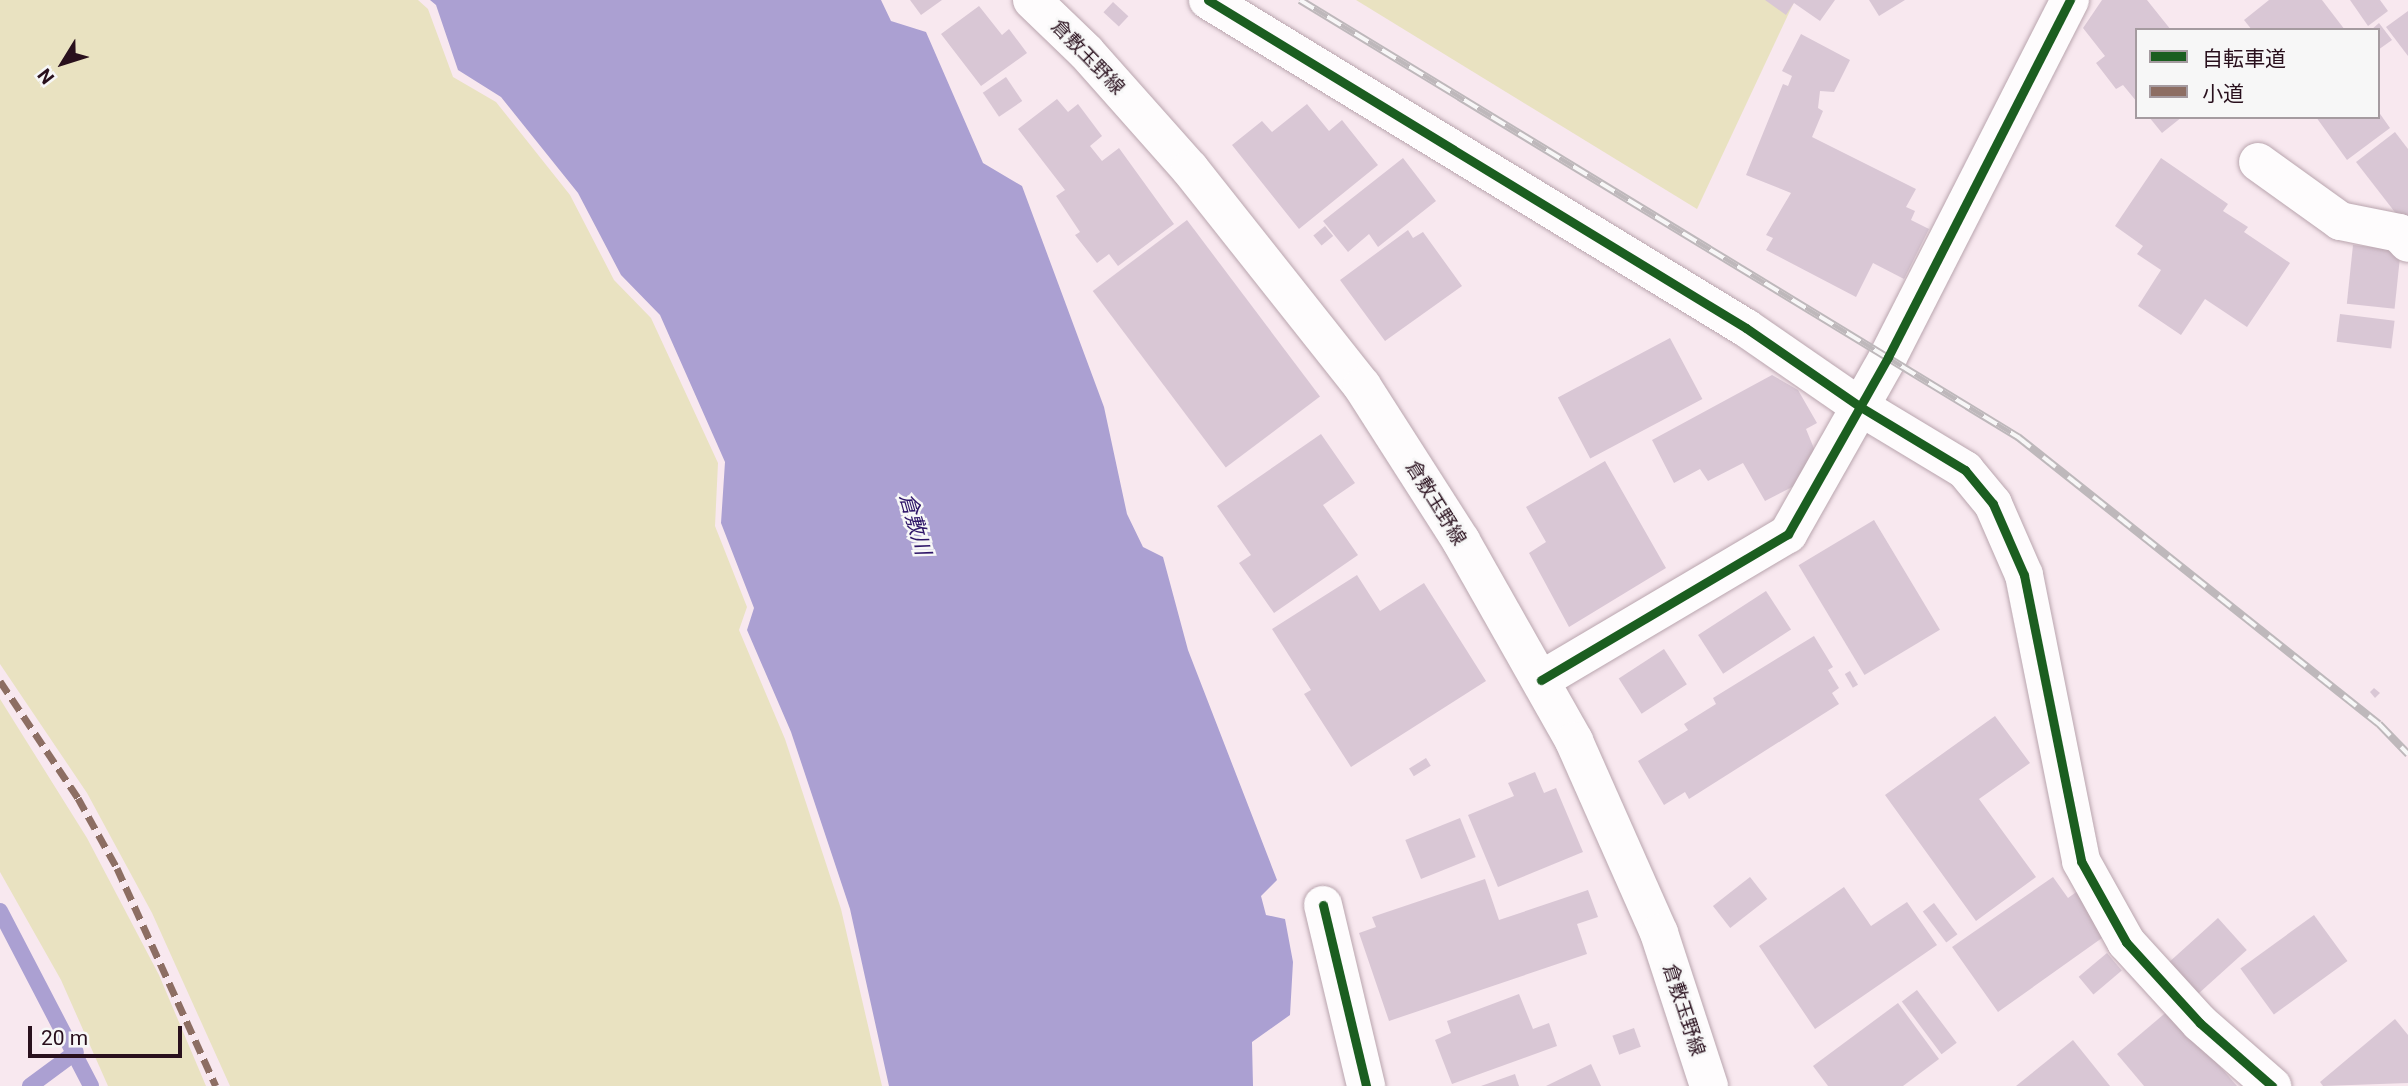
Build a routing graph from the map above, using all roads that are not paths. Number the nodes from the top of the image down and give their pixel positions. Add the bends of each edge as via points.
1 (1032, 0) edge
2 (1208, 0) edge
3 (2070, 0) edge
4 (2258, 162) dead end
5 (2408, 243) edge
6 (1859, 405) junction
7 (1541, 680) junction
8 (1323, 905) dead end
9 (1366, 1086) edge
10 (1709, 1086) edge
11 (2272, 1086) edge

1 - 7 street, 倉敷玉野線 via 1086,52 1190,169 1362,386 1461,541
2 - 6 street via 1746,327
3 - 6 street
4 - 5 street via 2340,221 2399,233
6 - 7 street via 1788,534
6 - 11 street via 1965,470 1993,504 2024,575 2081,861 2126,943 2200,1023
7 - 10 street, 倉敷玉野線 via 1574,741 1659,933
8 - 9 street

